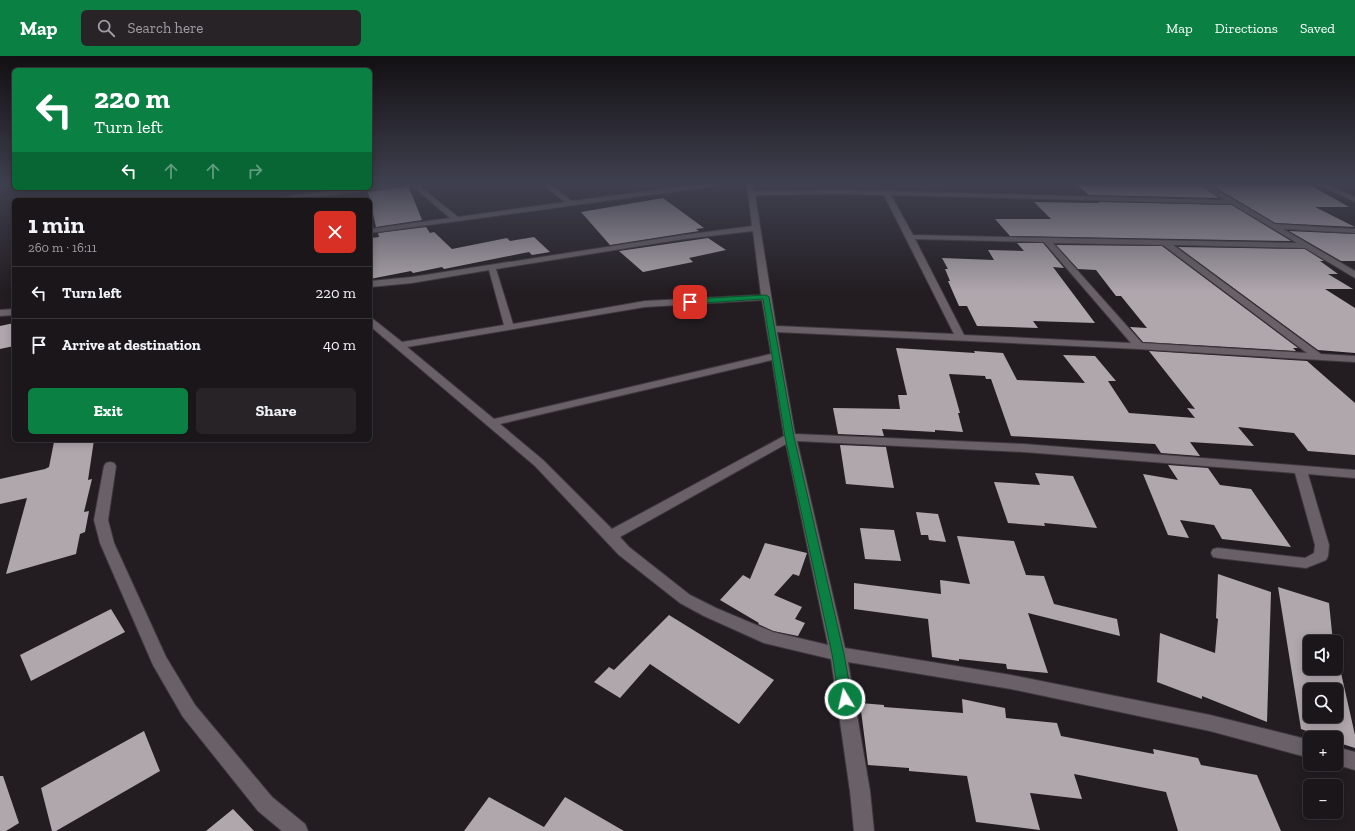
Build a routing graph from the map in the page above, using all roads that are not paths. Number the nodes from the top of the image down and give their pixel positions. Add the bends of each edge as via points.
1 (456, 220) edge
2 (756, 220) edge
3 (901, 220) edge
4 (1262, 220) edge
5 (1272, 226) junction
6 (757, 228) junction
7 (372, 231) edge
8 (1355, 231) edge
9 (910, 236) junction
10 (1047, 240) junction
11 (1165, 243) junction
12 (1306, 246) junction
13 (492, 268) junction
14 (1355, 275) edge
15 (372, 284) edge
16 (766, 297) junction
17 (12, 312) edge
18 (0, 313) edge
19 (372, 323) edge
20 (509, 326) junction
21 (772, 329) junction
22 (960, 337) junction
23 (398, 346) junction
24 (1139, 346) junction
25 (776, 356) junction
26 (1317, 356) junction
27 (1355, 359) edge
28 (492, 423) junction
29 (790, 437) junction
30 (110, 466) dead end
31 (1301, 470) junction
32 (1355, 474) edge
33 (611, 536) junction
34 (1218, 553) dead end
35 (838, 654) junction
36 (1303, 747) edge
37 (1343, 758) edge
38 (1355, 761) edge
39 (298, 831) edge
40 (864, 831) edge

1 - 7 street
2 - 6 street
3 - 9 street
4 - 5 street
5 - 8 street
5 - 12 street
6 - 13 street
6 - 16 street
9 - 10 street
9 - 22 street
10 - 11 street
10 - 24 street
11 - 12 street
11 - 26 street
12 - 14 street
13 - 15 street
13 - 20 street
16 - 20 street via 645,304
16 - 21 street
17 - 18 street
19 - 23 street
20 - 23 street
21 - 22 street
21 - 25 street
22 - 24 street
23 - 28 street
24 - 26 street
25 - 28 street
25 - 29 street
26 - 27 street
28 - 33 street via 539,463
29 - 31 street via 1024,448
29 - 33 street
29 - 35 street
30 - 39 street via 101,520 107,543 159,660 189,711 266,804
31 - 32 street
31 - 34 street via 1322,545 1321,556 1306,563
33 - 35 street via 624,551 685,598 710,612 770,638
35 - 36 street via 1011,682 1210,723
35 - 40 street via 860,790
37 - 38 street

